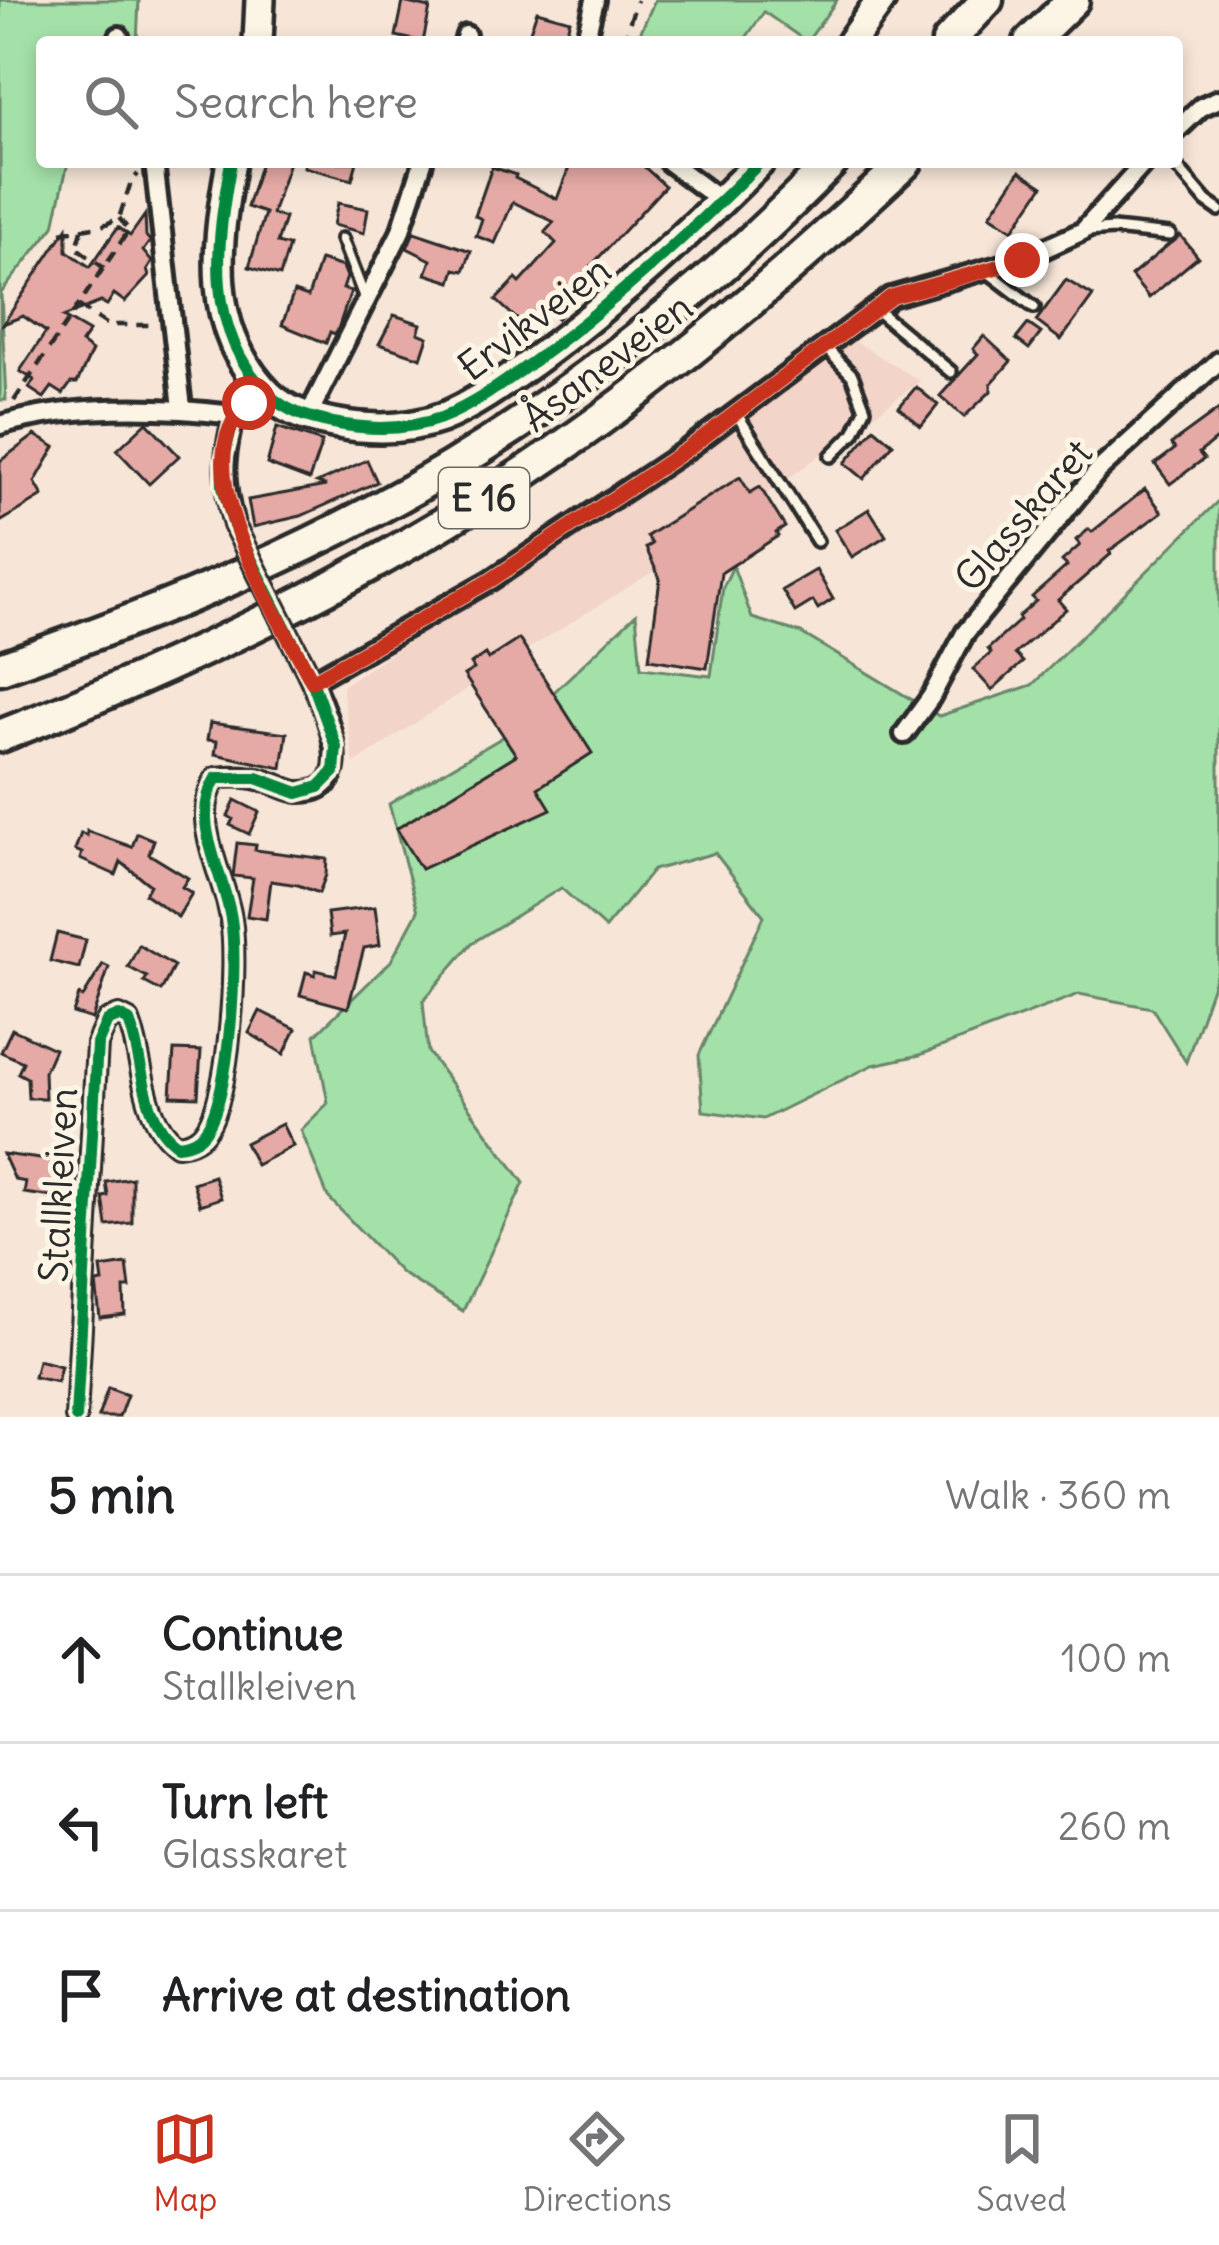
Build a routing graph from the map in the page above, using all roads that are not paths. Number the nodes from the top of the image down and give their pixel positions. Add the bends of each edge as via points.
1 (260, 0) edge
2 (595, 0) edge
3 (881, 0) edge
4 (987, 0) edge
5 (1072, 0) edge
6 (258, 36) edge
7 (586, 36) edge
8 (855, 36) edge
9 (954, 36) edge
10 (1036, 36) edge
11 (1219, 99) edge
12 (1183, 124) edge
13 (154, 168) edge
14 (230, 168) edge
15 (421, 168) edge
16 (682, 168) edge
17 (752, 168) edge
18 (826, 168) edge
19 (899, 168) edge
20 (1140, 168) edge
21 (1179, 168) edge
22 (714, 195) junction
23 (1219, 210) edge
24 (1083, 231) junction
25 (1170, 236) dead end
26 (342, 238) dead end
27 (984, 269) junction
28 (368, 304) junction
29 (1034, 307) dead end
30 (874, 308) junction
31 (824, 345) junction
32 (1219, 361) edge
33 (951, 372) dead end
34 (264, 390) junction
35 (182, 408) junction
36 (736, 413) junction
37 (234, 415) junction
38 (307, 418) junction
39 (4, 424) edge
40 (831, 456) dead end
41 (818, 541) dead end
42 (0, 668) edge
43 (312, 681) junction
44 (904, 734) dead end
45 (0, 736) edge
46 (76, 1417) edge

1 - 6 main road
2 - 7 street
3 - 8 main road
4 - 9 highway
5 - 10 highway
11 - 12 street
13 - 35 street
14 - 34 main road, Ervikveien via 217,287 225,329
15 - 28 street
16 - 22 street
17 - 22 main road, Ervikveien
18 - 42 highway, Åsaneveien / E 16 via 605,361 454,466 230,581
19 - 45 highway, Åsaneveien / E 16 via 744,307 477,502 254,625
20 - 24 street
21 - 23 lane
22 - 38 main road, Ervikveien via 580,328 469,405 391,430
24 - 25 lane
24 - 27 street
26 - 28 lane
27 - 29 lane
27 - 30 street
28 - 38 street
30 - 31 street
30 - 33 lane
31 - 36 street
31 - 40 lane via 852,375 866,409
32 - 44 street, Glasskaret via 1098,471 965,633
34 - 37 street
34 - 38 main road, Ervikveien
35 - 37 street
35 - 39 street via 55,413
36 - 41 lane
36 - 43 street via 491,580
37 - 43 street, Stallkleiven, bridge via 223,460 234,525
43 - 46 street, Stallkleiven via 336,748 334,772 298,793 239,775 215,778 205,796 233,946 223,1088 205,1133 177,1145 164,1136 129,1021 107,1021 97,1044

